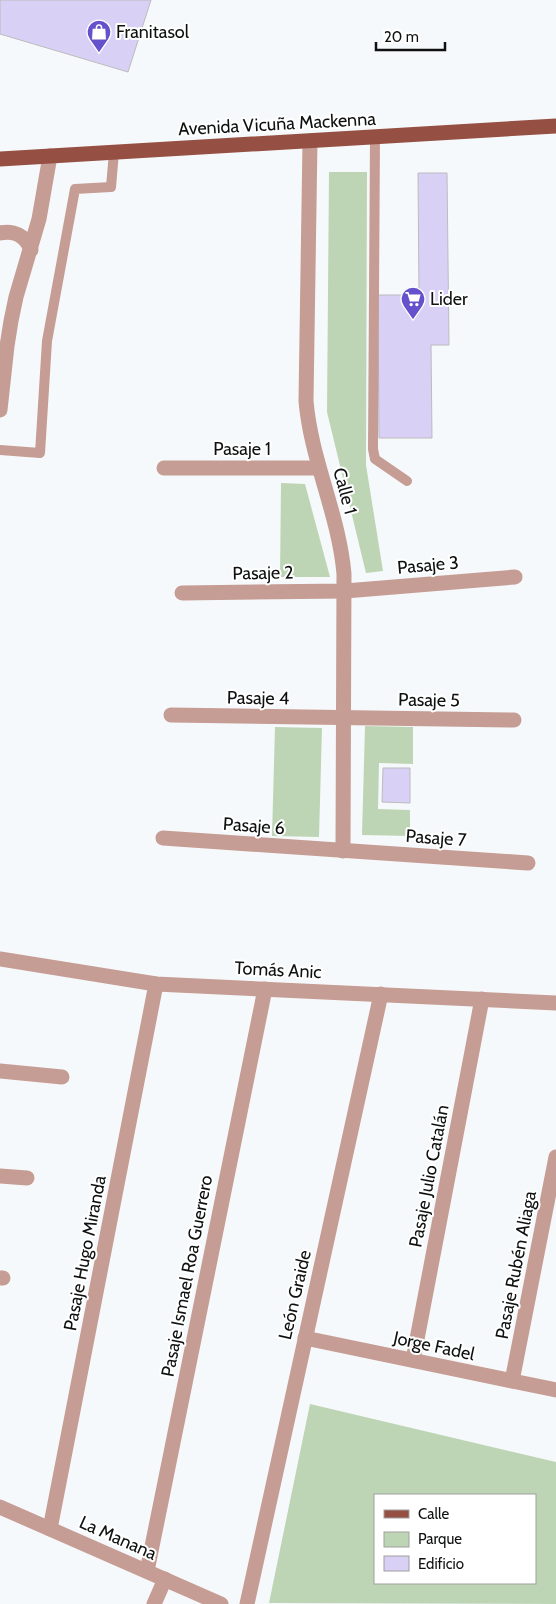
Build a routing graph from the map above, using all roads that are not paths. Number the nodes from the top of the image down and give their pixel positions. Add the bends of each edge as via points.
1 (556, 126) edge
2 (375, 137) junction
3 (310, 140) junction
4 (114, 152) junction
5 (50, 156) junction
6 (0, 159) edge
7 (0, 233) edge
8 (31, 250) junction
9 (0, 410) edge
10 (0, 450) edge
11 (164, 468) dead end
12 (319, 468) junction
13 (407, 481) dead end
14 (515, 577) dead end
15 (345, 591) junction
16 (182, 593) dead end
17 (172, 715) dead end
18 (344, 718) junction
19 (514, 720) dead end
20 (163, 838) dead end
21 (342, 851) junction
22 (528, 863) dead end
23 (0, 959) edge
24 (156, 984) junction
25 (265, 989) junction
26 (381, 994) junction
27 (482, 999) junction
28 (556, 1003) edge
29 (0, 1071) edge
30 (62, 1077) dead end
31 (556, 1157) edge
32 (0, 1176) edge
33 (27, 1178) dead end
34 (305, 1338) junction
35 (413, 1360) junction
36 (512, 1381) junction
37 (556, 1390) edge
38 (0, 1507) edge
39 (50, 1529) junction
40 (147, 1571) junction
41 (165, 1579) junction
42 (154, 1604) edge
43 (221, 1604) edge
44 (247, 1604) edge

1 - 2 main road, Avenida Vicuña Mackenna
2 - 3 main road, Avenida Vicuña Mackenna
2 - 13 lane via 373,449 375,460
3 - 4 main road, Avenida Vicuña Mackenna
3 - 12 street, Calle 1 via 306,402
4 - 5 main road, Avenida Vicuña Mackenna
4 - 10 lane via 111,187 75,189 47,342 40,452
5 - 6 main road, Avenida Vicuña Mackenna
5 - 8 street
7 - 8 street via 21,236
8 - 9 street via 16,297 6,346
11 - 12 street, Pasaje 1
12 - 15 street, Calle 1 via 341,551
14 - 15 street, Pasaje 3
15 - 16 street, Pasaje 2
15 - 18 street, Calle 1
17 - 18 street, Pasaje 4
18 - 19 street, Pasaje 5
18 - 21 street, Calle 1
20 - 21 street, Pasaje 6
21 - 22 street, Pasaje 7
23 - 24 street, Tomás Anic
24 - 25 street, Tomás Anic
24 - 39 street, Pasaje Hugo Miranda
25 - 26 street, Tomás Anic
25 - 40 street, Pasaje Ismael Roa Guerrero
26 - 27 street, Tomás Anic
26 - 34 street, León Graide
27 - 28 street, Tomás Anic
27 - 35 street, Pasaje Julio Catalán
29 - 30 street
31 - 36 street, Pasaje Rubén Aliaga
32 - 33 street
34 - 35 street, Jorge Fadel
34 - 44 street, León Graide
35 - 36 street, Jorge Fadel
36 - 37 street, Jorge Fadel
38 - 39 street, La Manana
39 - 40 street, La Manana
40 - 41 street, La Manana
41 - 42 street
41 - 43 street, La Manana

